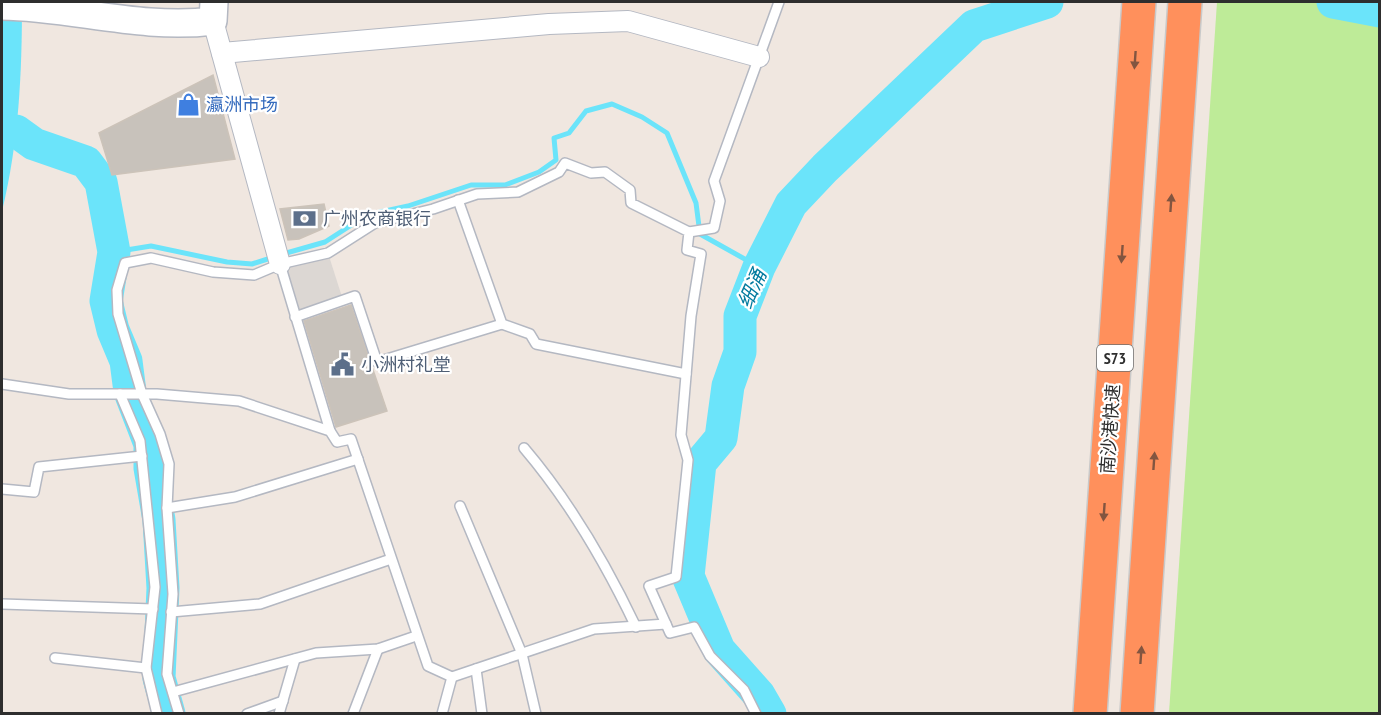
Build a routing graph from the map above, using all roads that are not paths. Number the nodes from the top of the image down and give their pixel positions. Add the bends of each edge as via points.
1 (779, 2) edge
2 (1139, 2) edge
3 (1185, 2) edge
4 (2, 6) edge
5 (214, 11) edge
6 (222, 53) junction
7 (759, 57) junction
8 (458, 200) junction
9 (689, 232) junction
10 (280, 264) junction
11 (295, 317) junction
12 (501, 324) junction
13 (686, 374) junction
14 (2, 384) edge
15 (120, 394) junction
16 (142, 394) junction
17 (330, 431) junction
18 (524, 448) dead end
19 (142, 456) junction
20 (358, 459) junction
21 (2, 489) edge
22 (460, 506) dead end
23 (168, 508) junction
24 (391, 559) junction
25 (2, 604) edge
26 (153, 609) junction
27 (171, 612) junction
28 (666, 624) junction
29 (636, 627) junction
30 (416, 636) junction
31 (378, 649) junction
32 (522, 654) junction
33 (55, 658) dead end
34 (295, 659) junction
35 (146, 669) junction
36 (476, 669) junction
37 (452, 677) junction
38 (173, 692) junction
39 (282, 700) junction
40 (157, 714) edge
41 (179, 714) edge
42 (247, 714) edge
43 (279, 714) edge
44 (353, 714) edge
45 (442, 714) edge
46 (482, 714) edge
47 (537, 714) edge
48 (756, 714) edge
49 (1090, 714) edge
50 (1137, 714) edge

1 - 7 lane
2 -> 49 highway, 南沙港快速 / S73
50 -> 3 highway, S73
4 - 5 main road via 160,24
5 - 6 street
6 - 7 street via 549,24 628,21
6 - 10 street
7 - 9 lane via 714,181 720,201 714,228
8 - 9 lane via 477,194 518,192 559,172 565,163 591,173 605,172 630,190 631,203
8 - 10 lane via 375,223 328,253
8 - 12 lane
9 - 13 lane via 687,250 701,254
10 - 11 lane
10 - 16 lane via 254,274 213,272 151,258 125,263 117,290 118,314
11 - 12 lane via 355,296 377,362
11 - 17 lane
12 - 13 lane via 530,334 536,344
13 - 28 lane via 681,435 688,460 676,577 649,586
14 - 15 lane via 69,394
15 - 16 lane
15 - 19 lane via 140,441
16 - 17 lane via 239,401
16 - 23 lane via 169,464
17 - 20 lane via 337,442 351,439
18 - 29 lane via 608,567
19 - 21 lane via 39,466 34,492
19 - 26 lane via 155,587
20 - 23 lane via 235,497
20 - 24 lane
22 - 32 lane
23 - 27 lane
24 - 27 lane via 260,604
24 - 30 lane
25 - 26 lane
26 - 35 lane
27 - 38 lane via 168,674
28 - 29 lane
28 - 48 lane via 670,633 694,627 710,656 744,690
29 - 32 lane via 594,629
30 - 31 lane
30 - 37 lane via 428,666
31 - 34 lane via 345,649
31 - 44 lane
32 - 36 lane
32 - 47 lane
33 - 35 lane
34 - 38 lane
34 - 39 lane
35 - 40 lane
36 - 37 lane
36 - 46 lane
37 - 45 lane
38 - 41 lane
39 - 42 lane
39 - 43 lane

